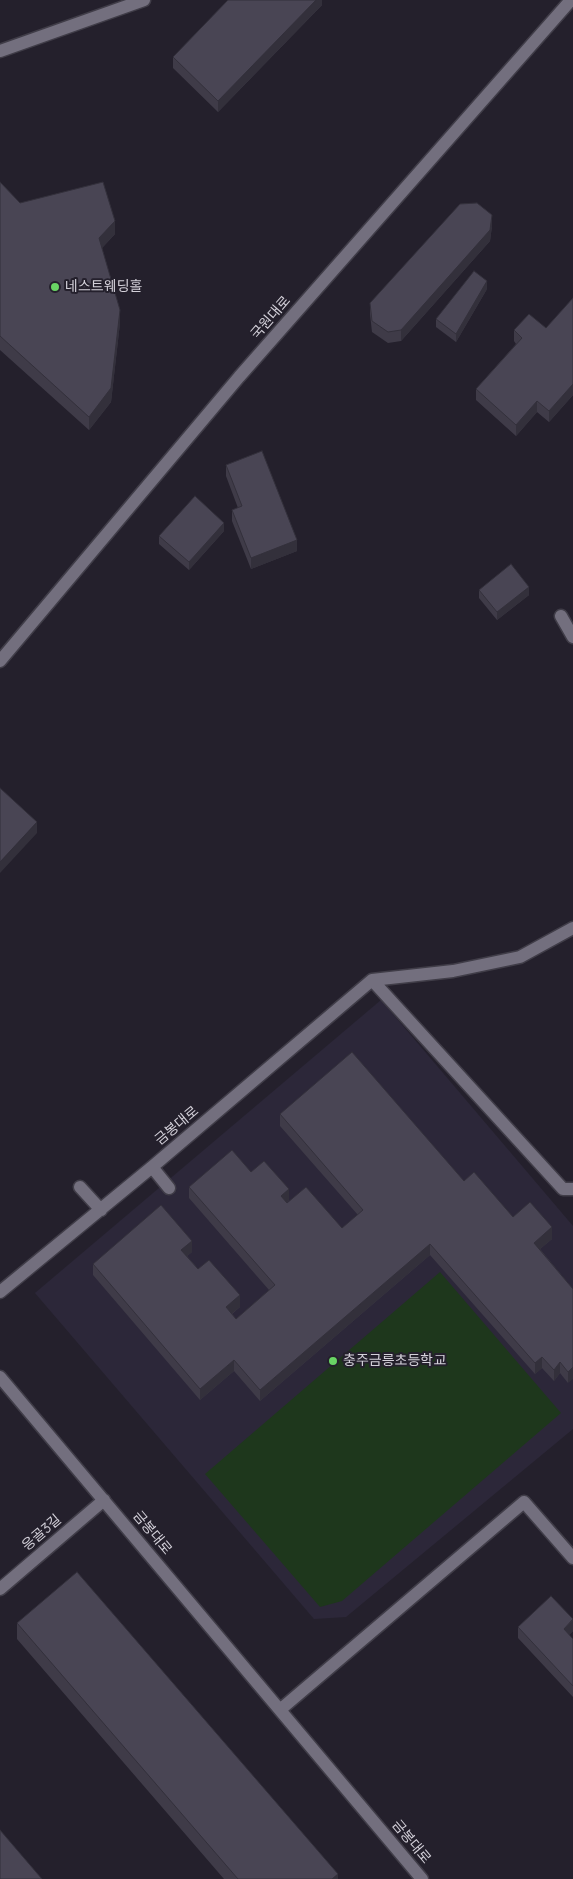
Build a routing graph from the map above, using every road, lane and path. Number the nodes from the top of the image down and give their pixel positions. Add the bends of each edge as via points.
1 (144, 0) edge
2 (570, 0) edge
3 (1, 48) edge
4 (562, 616) dead end
5 (573, 637) edge
6 (0, 661) edge
7 (573, 928) edge
8 (372, 980) junction
9 (152, 1167) junction
10 (80, 1187) dead end
11 (169, 1188) dead end
12 (573, 1190) edge
13 (101, 1210) junction
14 (0, 1292) edge
15 (0, 1377) edge
16 (104, 1500) junction
17 (573, 1558) edge
18 (0, 1589) edge
19 (280, 1708) junction
20 (422, 1879) edge

1 - 3 street
2 - 6 street, 국원대로 via 239,378
4 - 5 street
7 - 8 street via 520,957 453,971
8 - 9 street, 금봉대로
8 - 12 street via 562,1189
9 - 11 street
9 - 13 street, 금봉대로
10 - 13 street
13 - 14 street, 금봉대로
15 - 16 street, 금봉대로
16 - 18 street, 응골3길
16 - 19 street, 금봉대로
17 - 19 street via 524,1502
19 - 20 street, 금봉대로

